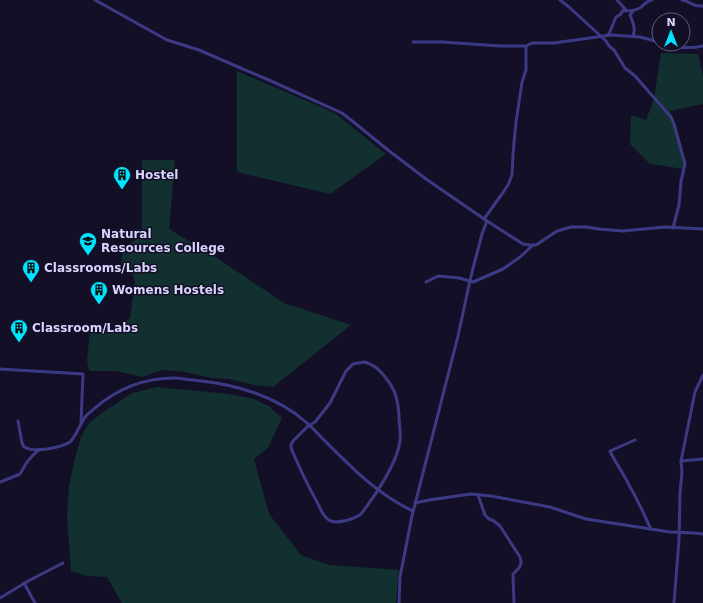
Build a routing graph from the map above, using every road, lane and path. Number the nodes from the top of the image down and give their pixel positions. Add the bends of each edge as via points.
1 (95, 0) edge
2 (560, 0) edge
3 (617, 0) edge
4 (652, 0) edge
5 (682, 0) edge
6 (703, 6) edge
7 (633, 10) junction
8 (627, 11) junction
9 (602, 36) junction
10 (606, 36) junction
11 (633, 36) junction
12 (651, 40) edge
13 (413, 42) dead end
14 (526, 46) junction
15 (703, 46) edge
16 (691, 48) edge
17 (485, 220) junction
18 (673, 228) junction
19 (703, 229) edge
20 (533, 245) junction
21 (426, 282) dead end
22 (470, 282) junction
23 (0, 369) edge
24 (703, 375) edge
25 (18, 421) dead end
26 (80, 424) junction
27 (309, 425) junction
28 (635, 440) dead end
29 (40, 449) junction
30 (703, 459) edge
31 (681, 461) junction
32 (0, 482) edge
33 (378, 490) junction
34 (478, 495) junction
35 (415, 503) junction
36 (413, 511) junction
37 (651, 529) junction
38 (679, 533) junction
39 (703, 534) edge
40 (63, 562) dead end
41 (24, 583) junction
42 (0, 598) edge
43 (36, 603) edge
44 (399, 603) edge
45 (514, 603) edge
46 (674, 603) edge

1 - 17 street via 166,40 199,50 342,114 426,179
2 - 9 street
3 - 8 street
4 - 7 street
5 - 6 street via 695,6
7 - 8 street
7 - 11 street via 630,15
8 - 10 street via 617,16
9 - 10 street
9 - 14 street via 554,43 532,43
9 - 18 street via 625,68 670,114 674,124 685,164
10 - 11 street
11 - 12 street
13 - 14 street
14 - 17 street via 526,70 516,122 512,175
15 - 16 street
17 - 20 street via 523,244
17 - 22 street
18 - 19 street
18 - 20 street via 627,231 571,227 557,231
20 - 22 street via 502,268
21 - 22 street via 438,276
22 - 35 street via 457,343
23 - 26 street via 83,374
24 - 31 street via 695,392
25 - 29 street via 24,447
26 - 27 street via 86,415 118,392 156,379 177,378 216,383 265,396
26 - 29 street via 72,441
27 - 33 street via 357,473
27 - 33 street via 291,446 305,480 327,519 334,522 358,516
27 - 33 street via 315,422 330,403 346,371 353,364 369,363 382,372 396,394 400,440
28 - 37 street via 610,451
29 - 32 street via 27,462 20,474
30 - 31 street
31 - 38 street
33 - 36 street via 394,502
34 - 35 street
34 - 37 street via 550,507 586,519
34 - 45 street via 486,515 500,526 522,562 513,574
35 - 36 street
36 - 44 street via 400,578
37 - 38 street
38 - 39 street
38 - 46 street
40 - 41 street
41 - 42 street
41 - 43 street

